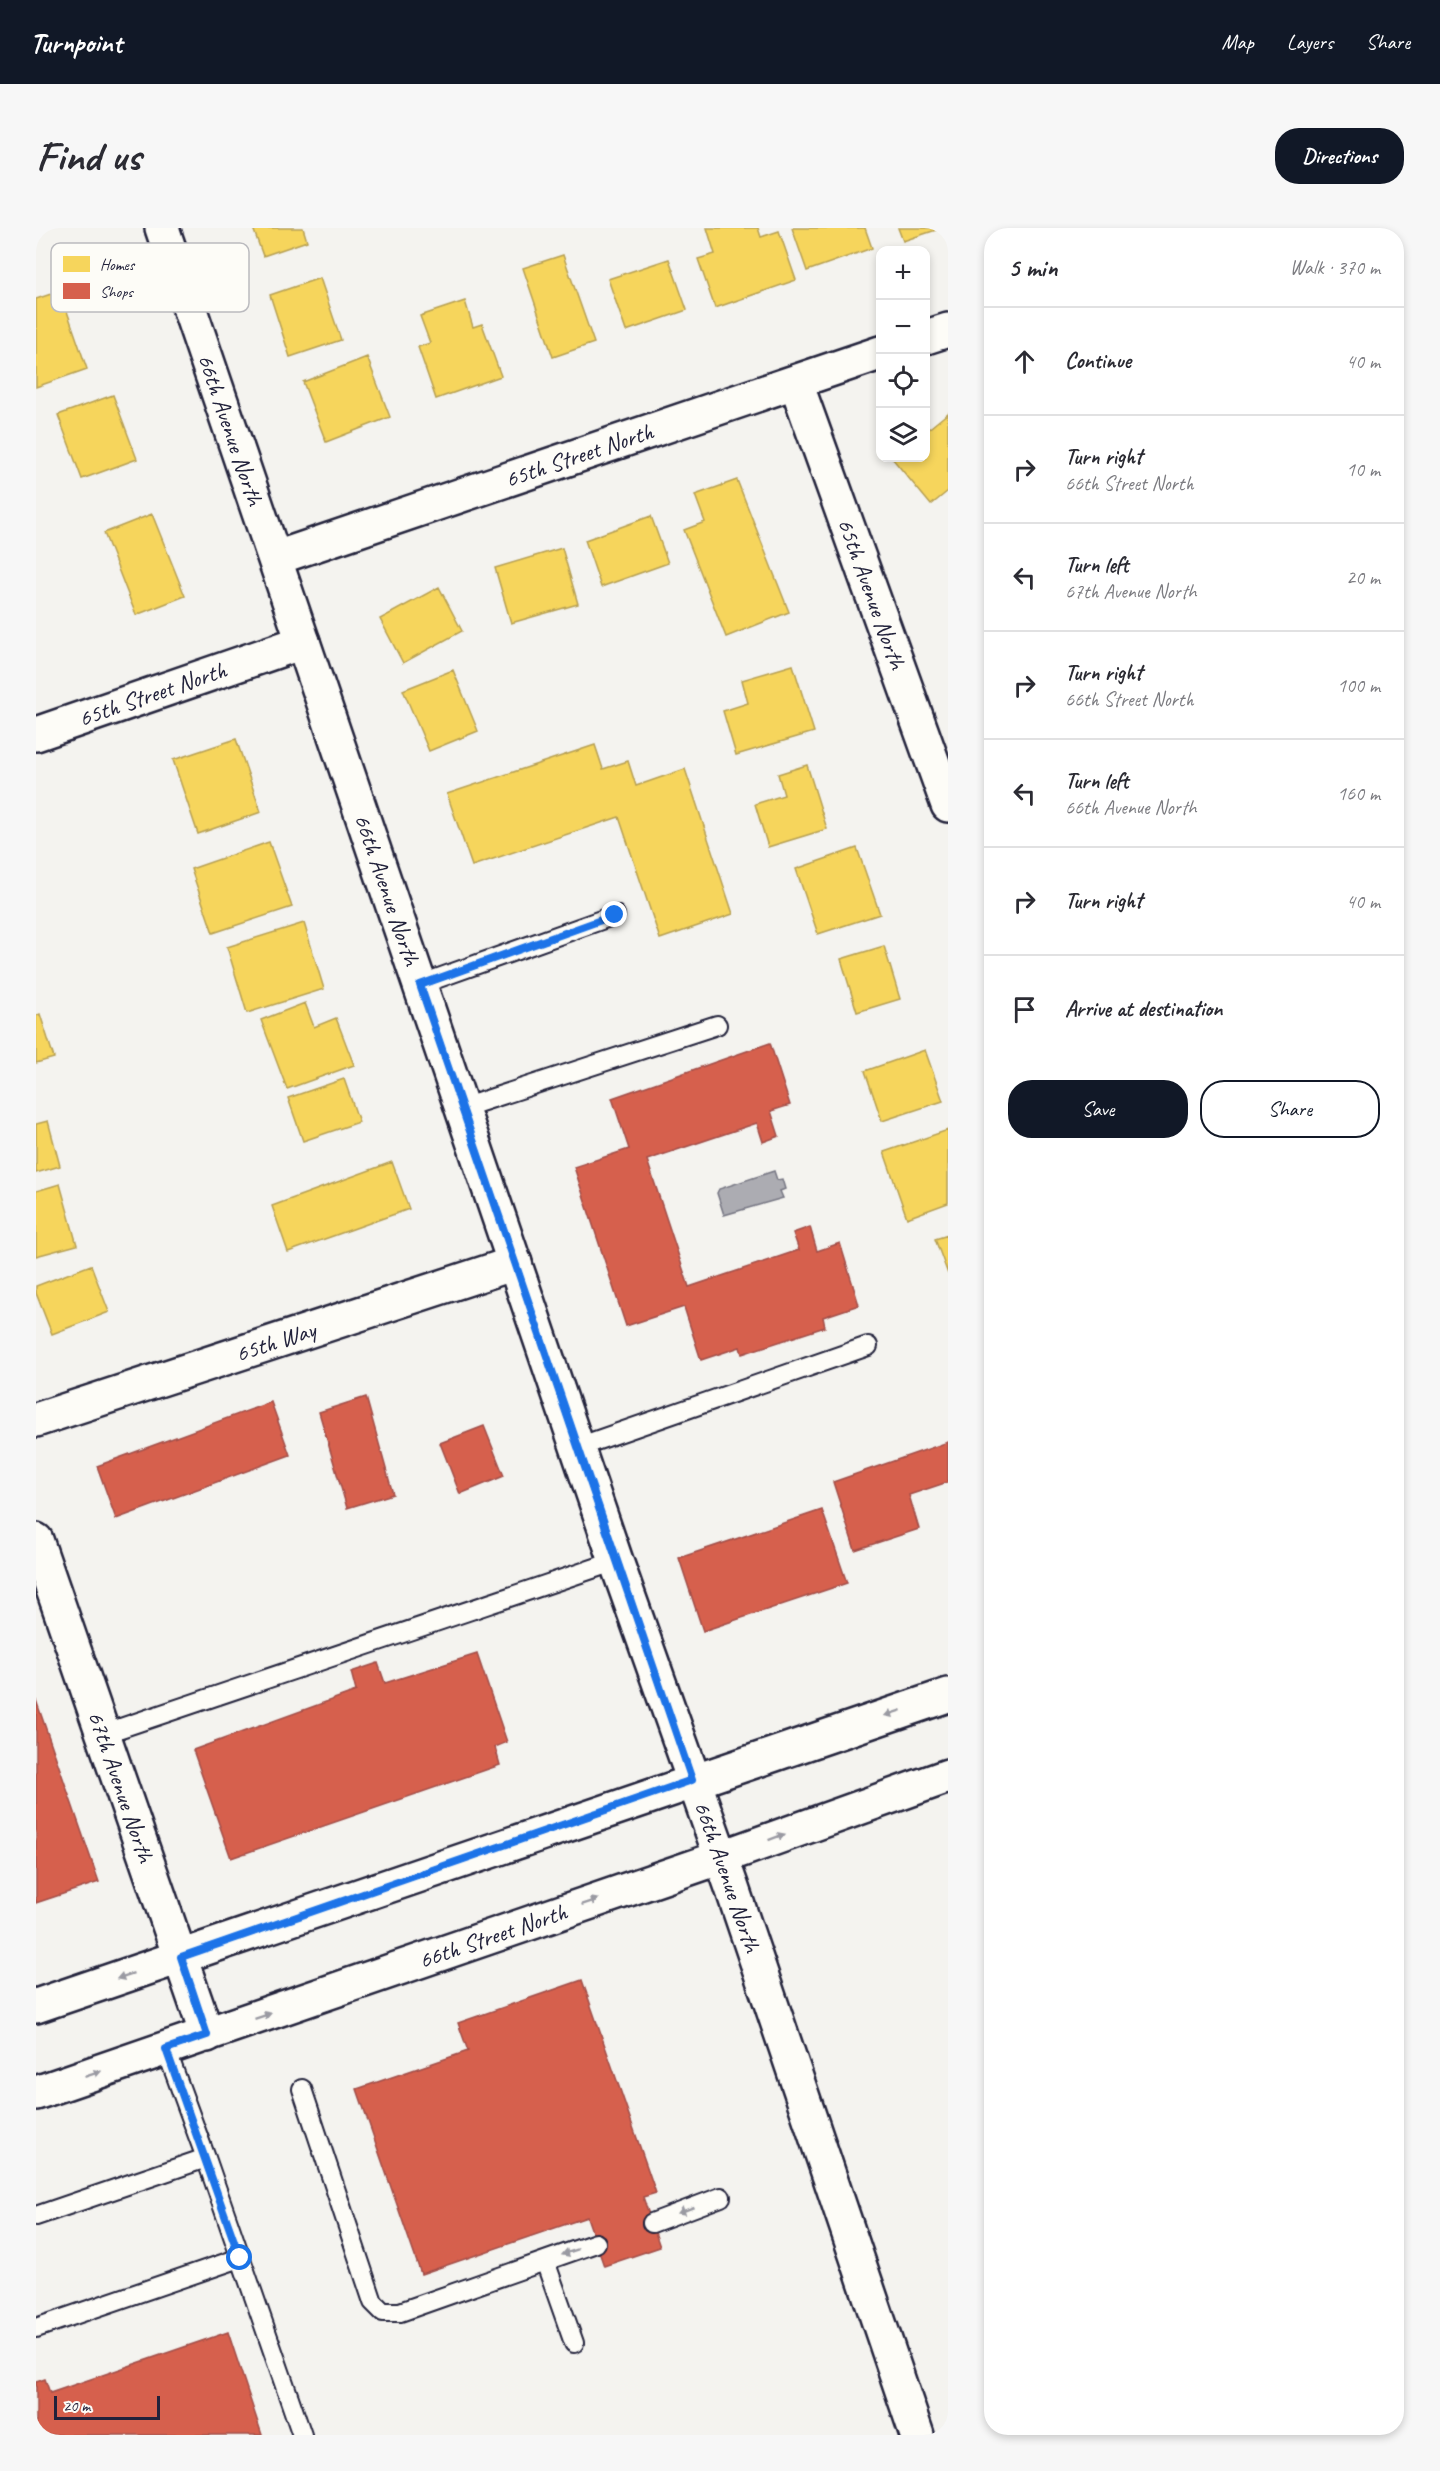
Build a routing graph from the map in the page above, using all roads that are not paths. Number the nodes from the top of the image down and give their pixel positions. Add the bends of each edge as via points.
1 (162, 228) edge
2 (167, 243) edge
3 (191, 312) edge
4 (948, 330) edge
5 (930, 337) edge
6 (877, 354) edge
7 (796, 383) junction
8 (276, 558) junction
9 (303, 642) junction
10 (36, 734) edge
11 (948, 805) edge
12 (615, 915) dead end
13 (420, 985) junction
14 (717, 1025) dead end
15 (462, 1108) junction
16 (514, 1263) junction
17 (868, 1346) dead end
18 (36, 1420) edge
19 (578, 1447) junction
20 (36, 1540) edge
21 (616, 1561) junction
22 (948, 1695) edge
23 (103, 1734) junction
24 (948, 1776) edge
25 (692, 1780) junction
26 (722, 1857) junction
27 (181, 1957) junction
28 (36, 2006) edge
29 (207, 2035) junction
30 (166, 2049) junction
31 (302, 2089) dead end
32 (36, 2093) edge
33 (206, 2158) junction
34 (721, 2197) dead end
35 (36, 2216) edge
36 (652, 2223) dead end
37 (596, 2243) dead end
38 (240, 2258) junction
39 (545, 2261) junction
40 (36, 2328) edge
41 (574, 2343) dead end
42 (302, 2435) edge
43 (917, 2435) edge

1 - 2 street, 66th Avenue North
3 - 8 street, 66th Avenue North
4 - 5 street
6 - 7 street, 65th Street North
7 - 8 street, 65th Street North
7 - 11 street, 65th Avenue North
8 - 9 street, 66th Avenue North
9 - 10 street, 65th Street North
9 - 13 street, 66th Avenue North
12 - 13 lane
13 - 15 street, 66th Avenue North
14 - 15 lane
15 - 16 street, 66th Avenue North
16 - 18 street, 65th Way
16 - 19 street, 66th Avenue North
17 - 19 lane
19 - 21 street, 66th Avenue North
20 - 23 street, 67th Avenue North
21 - 23 lane
21 - 25 street, 66th Avenue North
22 -> 25 street
23 - 27 street, 67th Avenue North
26 -> 24 street, 66th Street North
25 - 26 street, 66th Avenue North
25 - 27 street
29 -> 26 street, 66th Street North
26 - 43 street, 66th Avenue North
27 -> 28 street
27 - 29 street, 67th Avenue North
29 - 30 street, 66th Street North
32 -> 30 street, 66th Street North
30 - 33 lane
31 - 39 lane via 373,2302 383,2312 400,2312
33 - 35 lane
33 - 38 lane
34 -> 36 lane
37 -> 39 lane
38 - 40 lane
38 - 42 lane
39 - 41 lane

